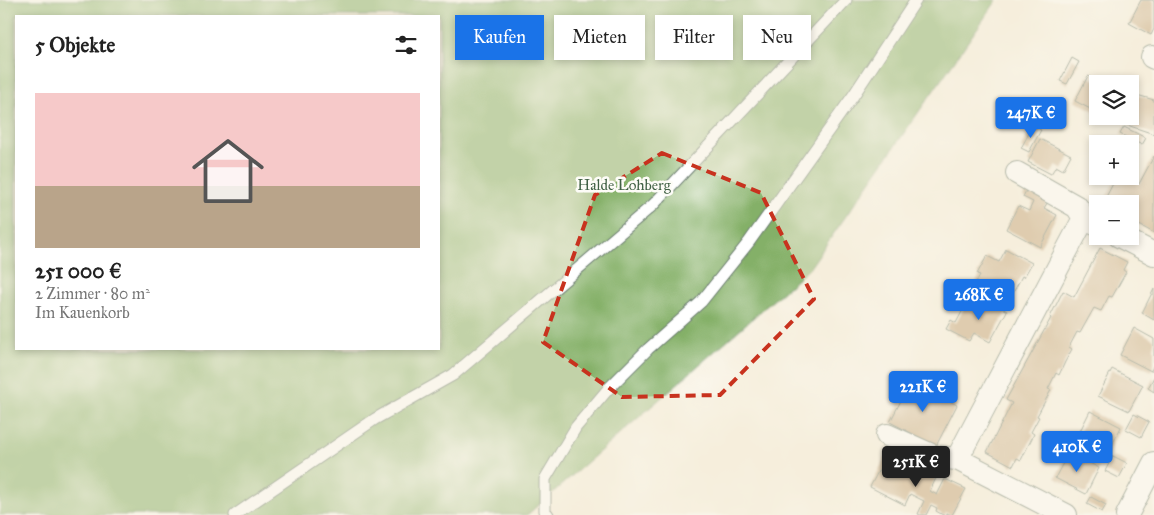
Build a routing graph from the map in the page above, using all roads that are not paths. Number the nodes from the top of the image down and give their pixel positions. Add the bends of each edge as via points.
1 (846, 0) edge
2 (916, 0) edge
3 (1017, 173) dead end
4 (1089, 220) edge
5 (1089, 226) edge
6 (1136, 245) edge
7 (1154, 254) edge
8 (887, 435) dead end
9 (957, 459) junction
10 (1154, 463) edge
11 (1026, 506) edge
12 (235, 515) edge
13 (548, 515) edge
14 (1066, 515) edge
15 (1126, 515) edge

1 - 12 lane via 653,205 453,375 375,418
2 - 13 lane via 853,96 749,242 701,302 609,388 576,427 545,479 545,511
3 - 4 street via 1077,207
5 - 9 street
6 - 7 street
8 - 9 street via 936,457
9 - 11 street
10 - 15 street
11 - 14 street

